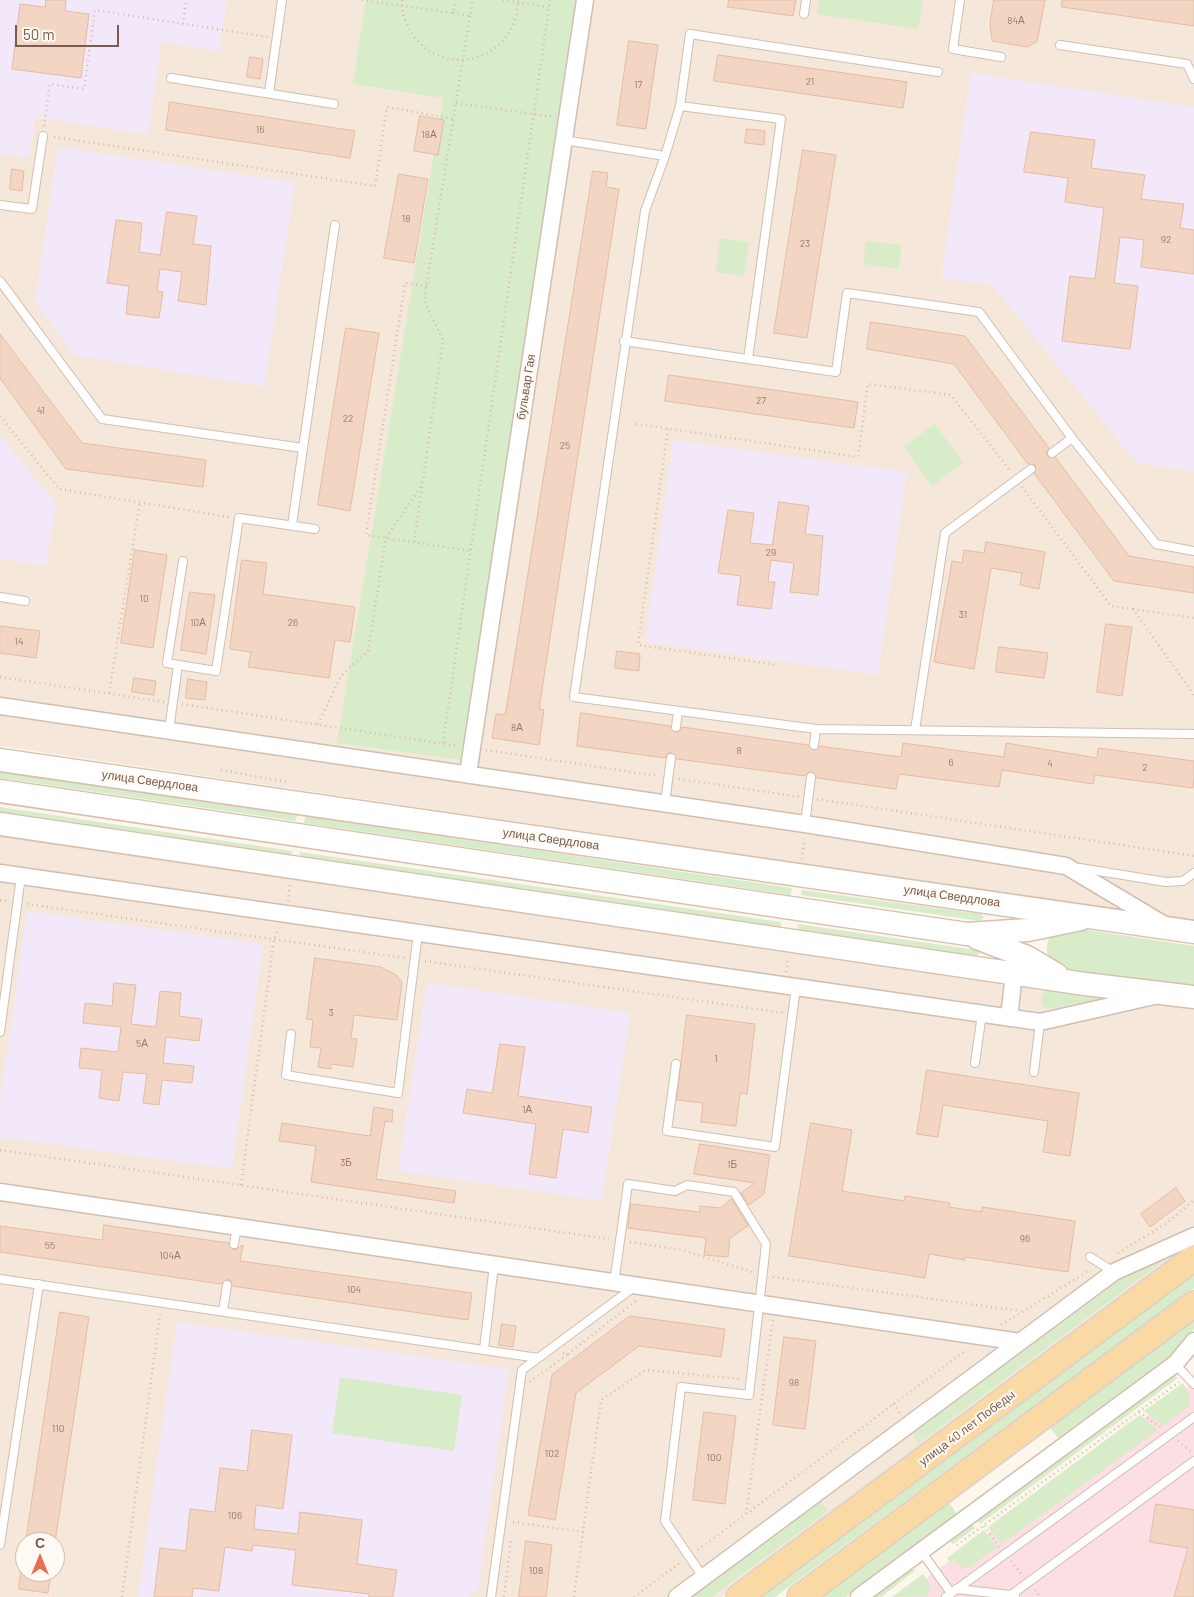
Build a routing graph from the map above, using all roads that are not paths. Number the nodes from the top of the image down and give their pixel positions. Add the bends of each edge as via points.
1 (282, 0) edge
2 (585, 0) edge
3 (806, 0) edge
4 (960, 0) edge
5 (804, 14) dead end
6 (1060, 44) dead end
7 (1001, 57) dead end
8 (938, 72) dead end
9 (171, 78) dead end
10 (1194, 79) edge
11 (269, 93) junction
12 (334, 104) dead end
13 (680, 106) junction
14 (43, 136) road end
15 (564, 140) junction
16 (665, 156) junction
17 (0, 205) edge
18 (335, 225) dead end
19 (0, 281) edge
20 (624, 341) junction
21 (748, 359) junction
22 (1072, 438) junction
23 (303, 448) junction
24 (1052, 453) dead end
25 (1031, 469) dead end
26 (292, 525) junction
27 (315, 529) dead end
28 (1194, 551) edge
29 (182, 561) dead end
30 (0, 597) edge
31 (25, 601) dead end
32 (178, 664) junction
33 (0, 706) edge
34 (678, 711) junction
35 (676, 727) dead end
36 (816, 729) junction
37 (169, 730) junction
38 (915, 730) junction
39 (1194, 734) edge
40 (814, 745) dead end
41 (672, 758) dead end
42 (0, 760) edge
43 (468, 774) junction
44 (811, 777) dead end
45 (0, 791) edge
46 (665, 803) junction
47 (0, 824) edge
48 (805, 824) junction
49 (1066, 866) junction
50 (0, 872) edge
51 (1194, 873) edge
52 (21, 876) junction
53 (1102, 917) junction
54 (1053, 926) junction
55 (1169, 928) junction
56 (1194, 932) edge
57 (418, 933) junction
58 (967, 934) junction
59 (1046, 968) junction
60 (1014, 973) junction
61 (1085, 984) junction
62 (790, 986) junction
63 (1165, 993) junction
64 (1194, 997) edge
65 (982, 1014) junction
66 (1009, 1018) junction
67 (1040, 1022) junction
68 (0, 1032) edge
69 (291, 1034) dead end
70 (975, 1063) dead end
71 (676, 1064) dead end
72 (1034, 1072) dead end
73 (0, 1192) edge
74 (236, 1227) junction
75 (1194, 1236) edge
76 (234, 1244) dead end
77 (1090, 1257) dead end
78 (1194, 1258) edge
79 (494, 1265) junction
80 (1114, 1272) junction
81 (0, 1279) edge
82 (614, 1283) junction
83 (39, 1284) junction
84 (227, 1285) dead end
85 (636, 1286) junction
86 (760, 1304) junction
87 (1194, 1304) edge
88 (223, 1311) junction
89 (1194, 1341) edge
90 (1020, 1342) junction
91 (484, 1349) junction
92 (538, 1358) junction
93 (1174, 1364) junction
94 (1194, 1384) edge
95 (1194, 1417) edge
96 (1194, 1461) edge
97 (0, 1545) edge
98 (921, 1551) junction
99 (703, 1577) junction
100 (951, 1593) edge
101 (1013, 1596) edge
102 (491, 1597) edge
103 (677, 1597) edge
104 (739, 1597) edge
105 (800, 1597) edge
106 (859, 1597) edge

1 - 11 lane
2 - 15 street, бульвар Гая
3 - 5 lane
4 - 7 lane via 953,49
6 - 10 lane via 1187,64
8 - 13 lane via 690,34
9 - 11 lane
11 - 12 lane
13 - 16 lane
13 - 21 lane via 781,119
14 - 17 lane via 32,209
15 - 16 lane
15 - 43 street, бульвар Гая
16 - 20 lane via 645,210
18 - 23 lane
19 - 23 lane via 102,418
20 - 21 lane
20 - 34 lane via 574,697
21 - 22 lane via 836,372 847,293 979,312
22 - 24 lane
22 - 28 lane via 1156,544
23 - 26 lane
25 - 38 lane via 945,532
26 - 27 lane
26 - 32 lane via 239,518 216,670
29 - 32 lane via 168,663
30 - 31 lane
32 - 37 lane
33 - 37 street
34 - 35 lane
34 - 36 lane
36 - 38 lane
36 - 40 lane
37 - 43 street
38 - 39 lane
41 - 46 lane
42 - 53 main road, улица Свердлова
43 - 46 street
44 - 48 lane
45 - 58 main road, улица Свердлова
46 - 48 street
47 - 60 main road, улица Свердлова
48 - 49 street
49 - 51 lane via 1166,882 1183,881
49 - 55 street
50 - 52 street
52 - 57 street
52 - 68 lane
53 - 54 main road, улица Свердлова via 1065,921
53 - 55 main road, улица Свердлова
54 - 58 main road, улица Свердлова
54 - 59 main road via 1044,935 1041,945
55 - 56 main road, улица Свердлова
57 - 62 street
57 - 69 lane via 398,1093 286,1075
58 - 59 main road, улица Свердлова via 1027,957
59 - 61 main road, улица Свердлова
60 - 61 main road, улица Свердлова
60 - 66 street
61 - 63 main road, улица Свердлова
62 - 65 street
62 - 71 lane via 792,1014 775,1147 667,1131
63 - 64 main road, улица Свердлова
63 - 67 street
65 - 66 street
65 - 70 lane
66 - 67 street
67 - 72 lane
73 - 74 street
74 - 76 lane
74 - 79 street
75 - 80 street
77 - 80 lane
78 - 104 main road, улица 40 лет Победы
79 - 82 street
79 - 91 lane
80 - 90 street
81 - 83 lane
82 - 85 street
82 - 86 lane via 628,1184 675,1191 686,1185 734,1192 766,1244
83 - 88 lane
83 - 97 lane
84 - 88 lane
85 - 86 street
85 - 92 lane
86 - 90 street
86 - 99 lane via 749,1395 681,1387 665,1521
87 - 105 main road
88 - 91 lane
89 - 93 street
90 - 99 street
91 - 92 lane
92 - 102 lane via 522,1370
93 - 94 lane
93 - 98 street
95 - 100 lane
96 - 101 lane
98 - 100 lane
98 - 106 street
99 - 103 street
100 - 101 lane

